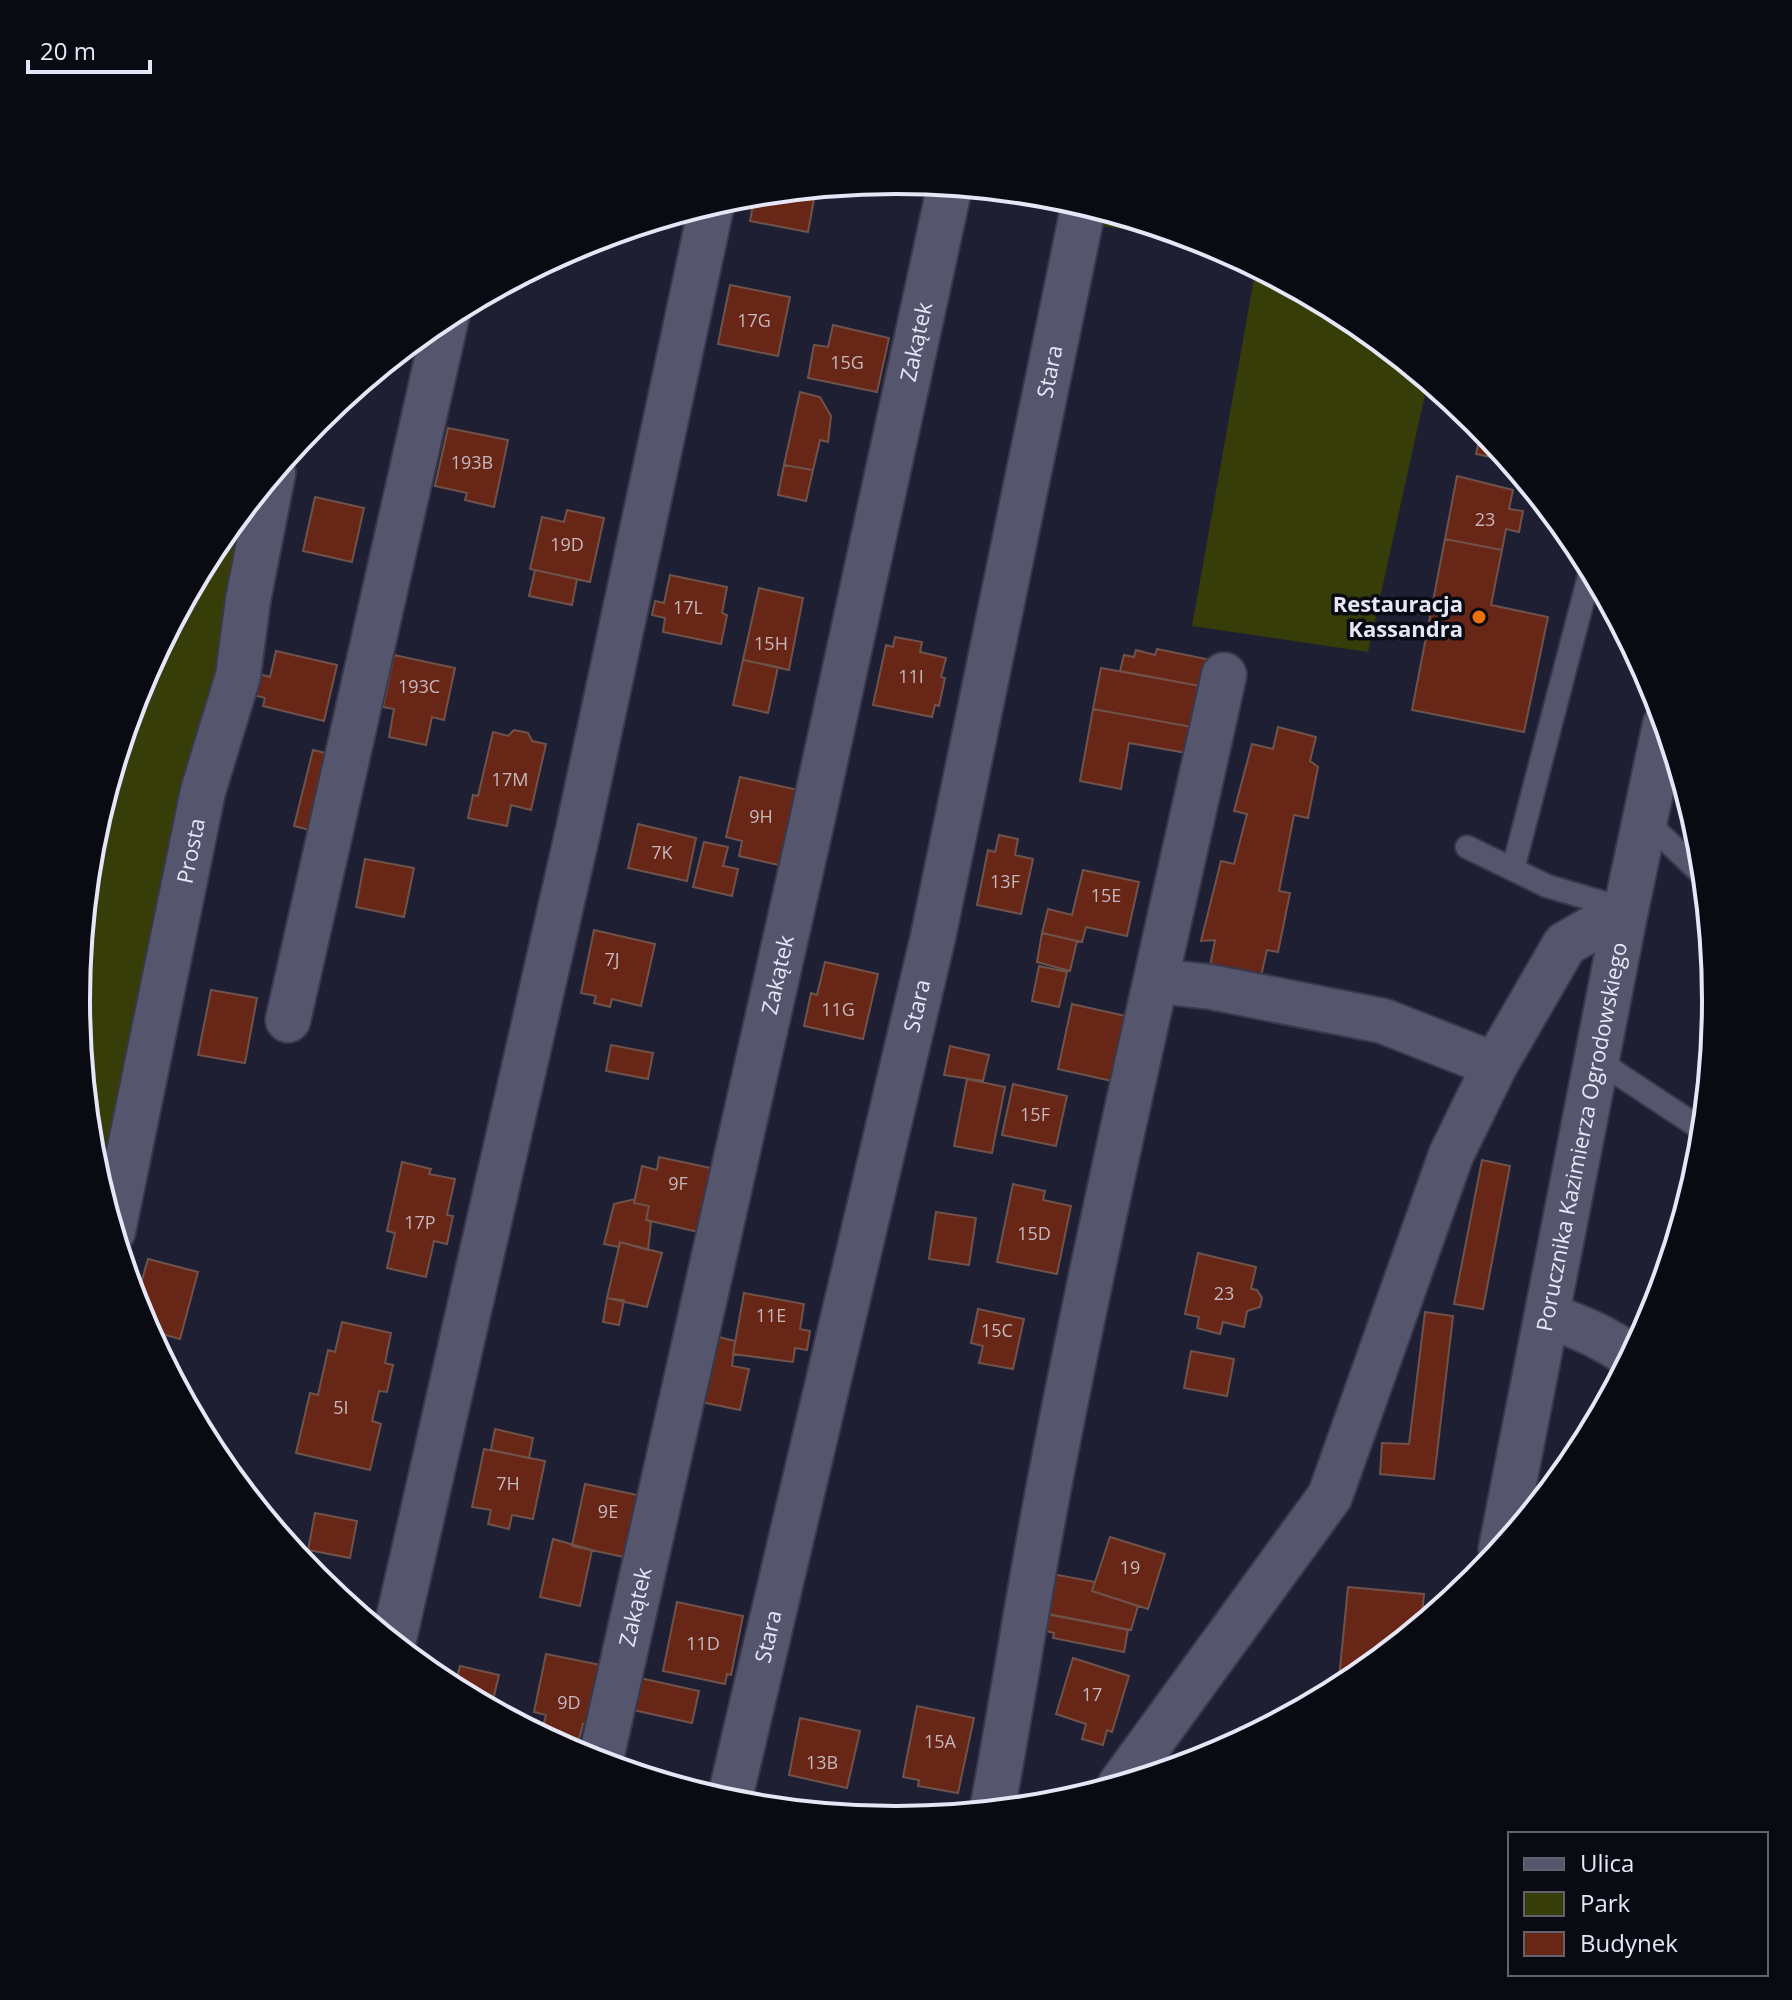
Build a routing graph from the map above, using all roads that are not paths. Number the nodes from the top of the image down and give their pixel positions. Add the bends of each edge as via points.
1 (948, 196) edge
2 (709, 216) edge
3 (1082, 216) edge
4 (443, 334) edge
5 (269, 495) edge
6 (1587, 585) edge
7 (1224, 675) dead end
8 (1660, 745) edge
9 (1644, 819) junction
10 (1467, 847) dead end
11 (1690, 863) edge
12 (1513, 869) junction
13 (1626, 909) junction
14 (1156, 981) junction
15 (288, 1020) dead end
16 (1597, 1057) junction
17 (1495, 1065) junction
18 (1692, 1123) edge
19 (117, 1210) edge
20 (1547, 1316) junction
21 (1622, 1350) edge
22 (1505, 1527) edge
23 (396, 1631) edge
24 (603, 1750) edge
25 (1130, 1771) edge
26 (732, 1789) edge
27 (994, 1800) edge

1 - 24 street, Zakątek
2 - 23 street via 578,831
3 - 26 street, Stara via 933,937
4 - 15 street
5 - 19 street, Prosta via 238,676 203,791
6 - 12 lane
7 - 14 street
8 - 9 street, Porucznika Kazimierza Ogrodowskiego
9 - 11 lane
9 - 13 street, Porucznika Kazimierza Ogrodowskiego
10 - 12 lane
12 - 13 lane via 1547,886
13 - 16 street, Porucznika Kazimierza Ogrodowskiego
13 - 17 street via 1565,944
14 - 17 street via 1383,1021
14 - 27 street via 1056,1447
16 - 18 lane
16 - 20 street, Porucznika Kazimierza Ogrodowskiego
17 - 25 street via 1451,1155 1330,1496
20 - 21 street
20 - 22 street, Porucznika Kazimierza Ogrodowskiego

